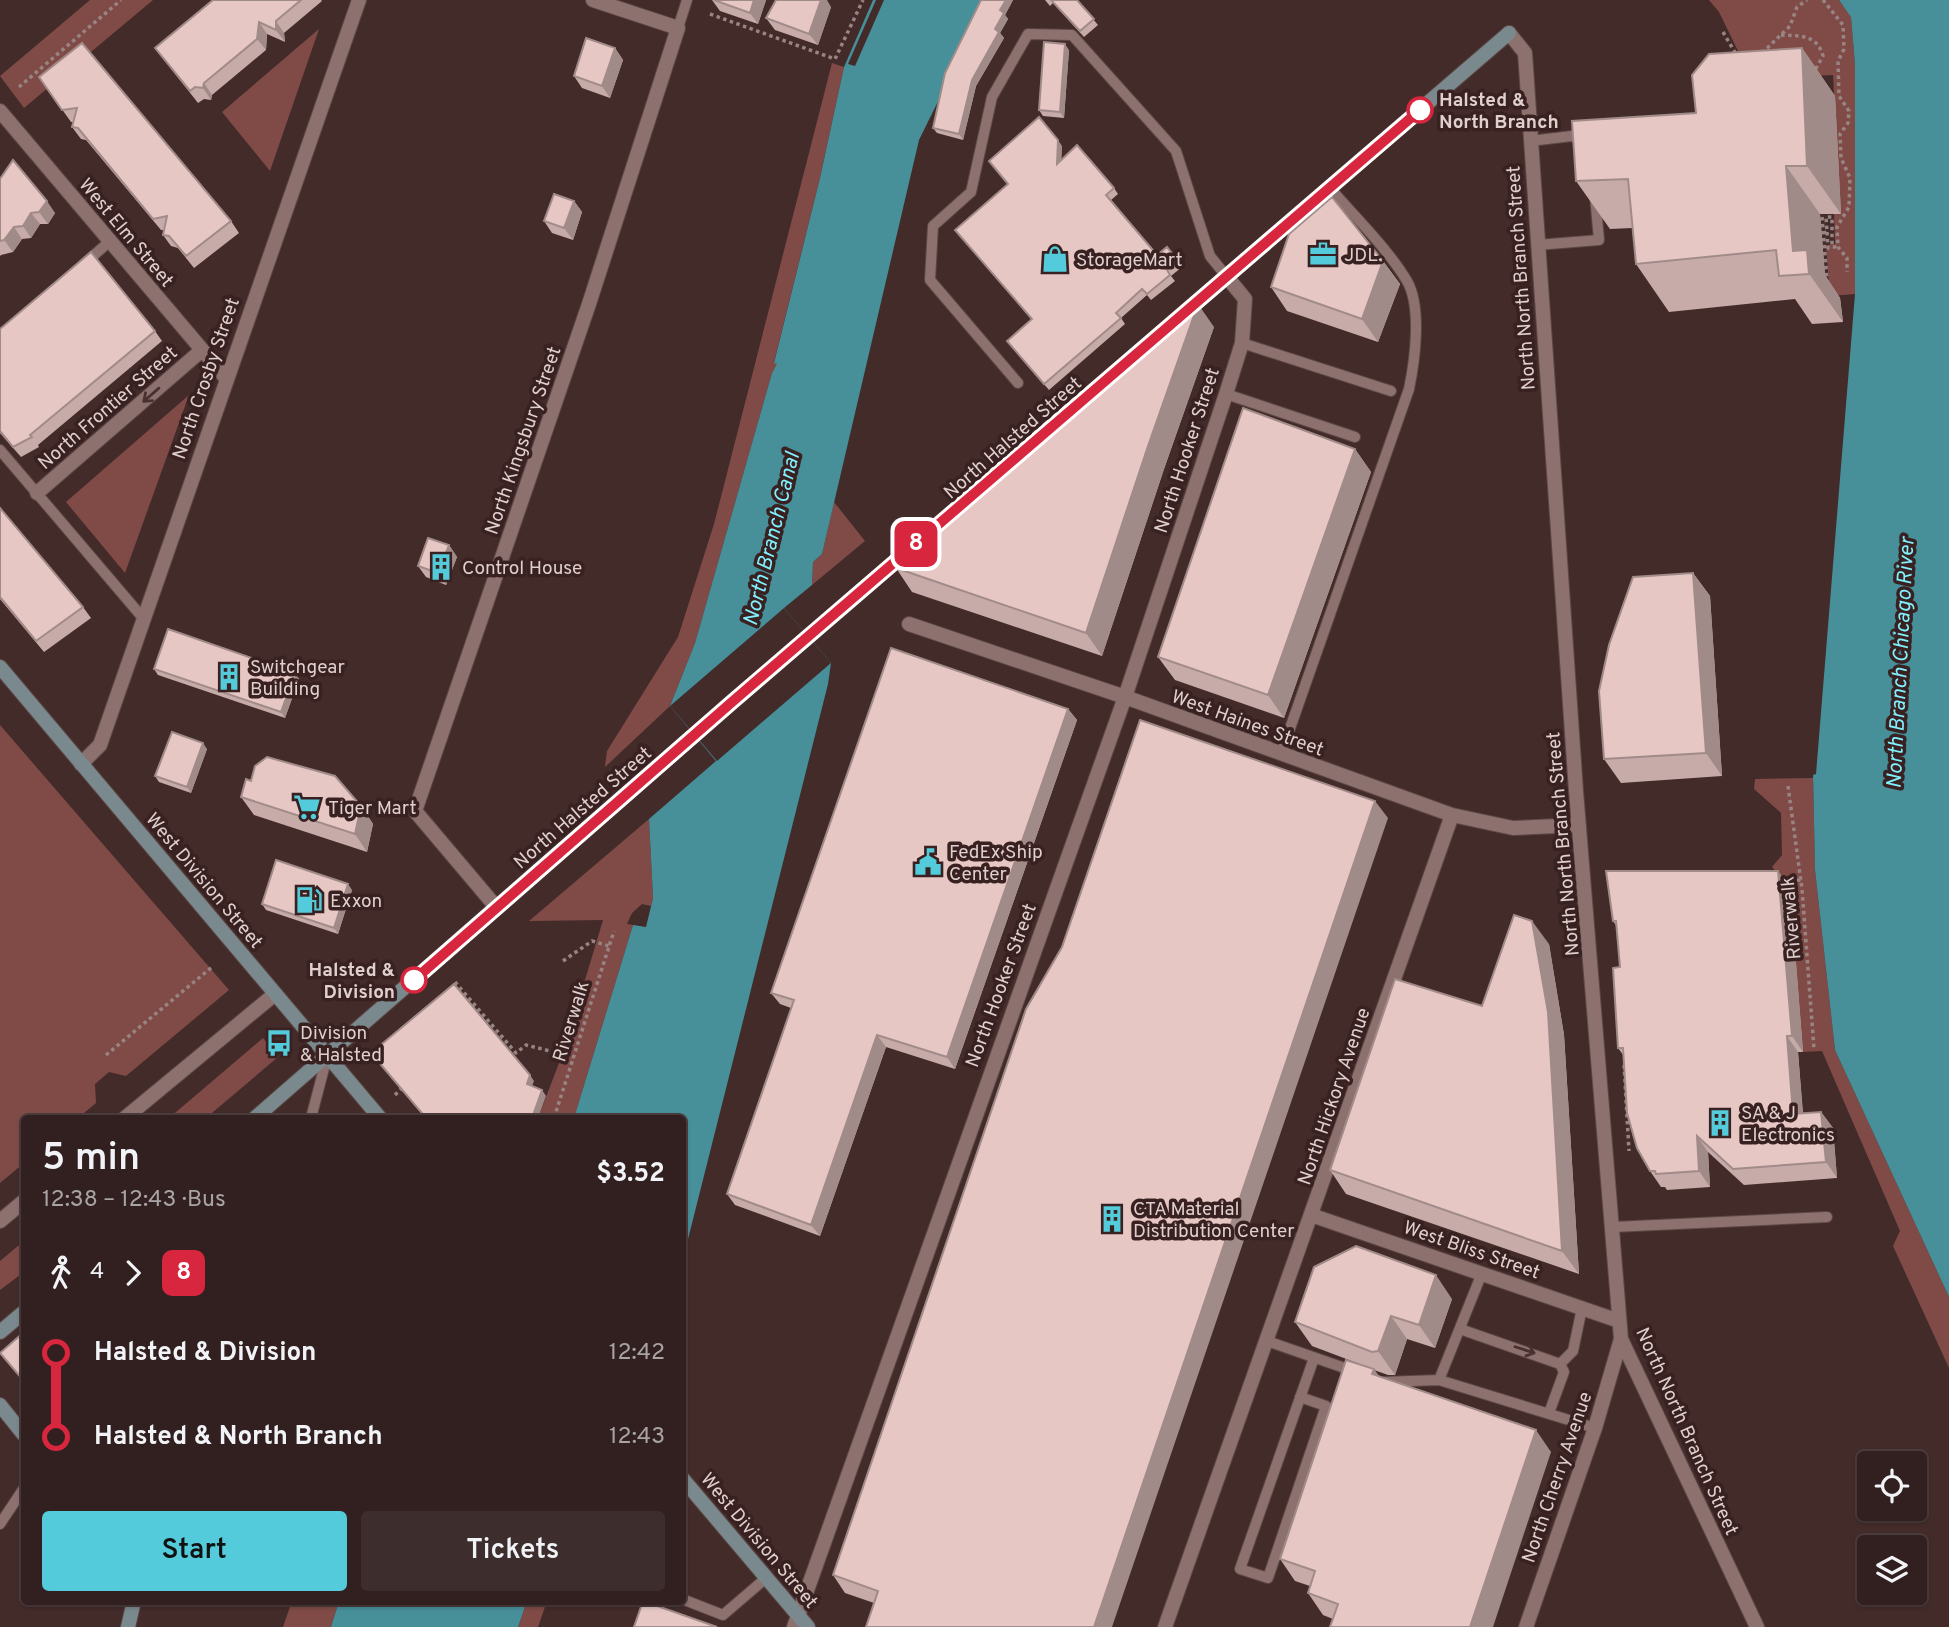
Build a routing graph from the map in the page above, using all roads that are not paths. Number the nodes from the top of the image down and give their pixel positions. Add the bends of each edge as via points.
1 (359, 0) edge
2 (593, 0) edge
3 (687, 0) edge
4 (678, 28) junction
5 (1509, 33) joint
6 (3, 120) edge
7 (1530, 141) junction
8 (1592, 154) edge
9 (1594, 177) edge
10 (1330, 188) junction
11 (110, 241) junction
12 (1537, 245) junction
13 (72, 273) edge
14 (1227, 277) junction
15 (1241, 343) junction
16 (202, 350) junction
17 (226, 378) junction
18 (1018, 383) dead end
19 (1391, 391) dead end
20 (1226, 394) junction
21 (1355, 437) dead end
22 (0, 450) edge
23 (37, 493) junction
24 (143, 618) junction
25 (909, 624) dead end
26 (0, 667) edge
27 (1125, 697) junction
28 (1281, 754) junction
29 (81, 764) junction
30 (1452, 815) junction
31 (1579, 825) junction
32 (497, 908) junction
33 (275, 994) junction
34 (327, 1056) junction
35 (129, 1115) edge
36 (258, 1115) edge
37 (313, 1115) edge
38 (377, 1115) edge
39 (21, 1204) edge
40 (1311, 1215) junction
41 (1828, 1217) dead end
42 (0, 1221) edge
43 (1613, 1227) junction
44 (1482, 1273) junction
45 (1582, 1308) junction
46 (21, 1314) edge
47 (1619, 1321) junction
48 (1460, 1329) junction
49 (0, 1332) edge
50 (1620, 1339) junction
51 (1267, 1341) junction
52 (1314, 1358) junction
53 (1560, 1364) junction
54 (1363, 1375) edge
55 (1375, 1379) edge
56 (1439, 1380) junction
57 (1300, 1397) junction
58 (0, 1405) edge
59 (1549, 1413) junction
60 (1595, 1428) junction
61 (21, 1431) edge
62 (686, 1483) edge
63 (21, 1492) edge
64 (0, 1524) edge
65 (766, 1578) junction
66 (686, 1601) edge
67 (133, 1605) edge
68 (796, 1621) edge
69 (128, 1627) edge
70 (808, 1627) edge
71 (1165, 1627) edge
72 (1526, 1627) edge
73 (1757, 1627) edge

1 - 17 street, North Crosby Street
2 - 4 street
3 - 4 lane, North Kingsbury Street
4 - 32 street, North Kingsbury Street via 589,304 415,811
5 - 7 street, North North Branch Street via 1525,53
5 - 10 main road, North Halsted Street
6 - 11 street, West Elm Street
7 - 8 lane via 1572,136 1591,144
7 - 12 street, North North Branch Street
9 - 12 lane via 1599,240
10 - 14 main road, North Halsted Street
10 - 28 lane via 1406,280 1416,351 1409,389
11 - 13 lane
11 - 16 street, West Elm Street
12 - 31 street, North North Branch Street
14 - 15 street, North Hooker Street via 1245,299
14 - 18 lane via 1210,256 1176,151 1072,35 1028,34 992,97 971,192 933,226 930,280
14 - 32 main road, North Halsted Street
15 - 19 lane
15 - 20 street, North Hooker Street
16 - 17 street, West Elm Street
16 -> 23 street, North Frontier Street
17 - 24 street, North Crosby Street
20 - 21 lane
20 - 27 street, North Hooker Street
22 - 23 lane
23 - 24 lane
24 - 29 street, North Crosby Street via 100,745
25 - 27 street, West Haines Street
26 - 29 main road, West Division Street
27 - 28 street, West Haines Street
27 - 68 street, North Hooker Street
28 - 30 street, West Haines Street
29 - 33 main road, West Division Street
30 - 31 street, West Haines Street via 1513,828
30 - 40 street, North Hickory Avenue
31 - 43 street, North North Branch Street
32 - 34 main road, North Halsted Street
33 - 34 main road, West Division Street
33 - 35 street
34 - 36 main road, North Halsted Street
34 - 37 lane
34 - 38 main road, West Division Street
39 - 42 street
40 - 44 street, West Bliss Street
40 - 51 street, North Hickory Avenue
41 - 43 lane
43 - 47 street, North North Branch Street
44 - 45 street, West Bliss Street
44 - 48 lane
45 - 47 street, West Bliss Street
45 - 53 lane via 1573,1351
46 - 49 main road
47 - 50 street, North North Branch Street
48 -> 53 lane
48 - 56 lane
50 - 60 street, North Cherry Avenue
50 - 73 street, North North Branch Street
51 - 52 lane
51 - 71 street, North Hickory Avenue
52 - 54 lane
52 - 57 lane
53 - 59 lane via 1564,1372
55 - 56 lane via 1387,1383
56 - 59 lane
57 - 57 lane via 1240,1569 1268,1578 1326,1406
58 - 61 main road
59 - 60 lane
60 - 72 street, North Cherry Avenue
62 - 65 main road, West Division Street
63 - 64 lane
65 - 66 lane via 723,1615
65 - 68 main road, West Division Street
67 - 69 main road
68 - 70 main road, West Division Street

